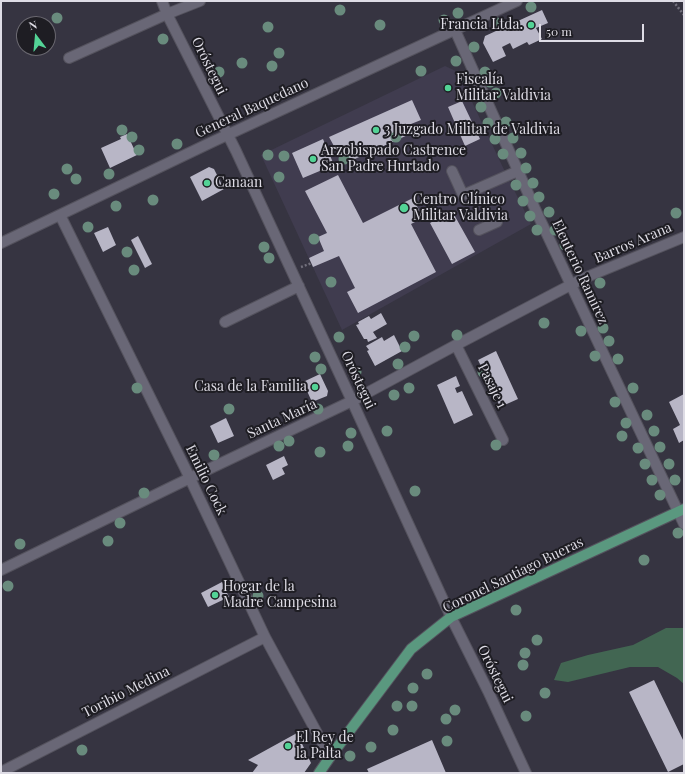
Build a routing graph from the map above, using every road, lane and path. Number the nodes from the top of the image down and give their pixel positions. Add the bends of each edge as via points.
1 (162, 1) edge
2 (200, 1) edge
3 (517, 1) edge
4 (673, 1) edge
5 (167, 14) junction
6 (684, 15) edge
7 (455, 30) junction
8 (69, 58) dead end
9 (227, 135) junction
10 (452, 171) dead end
11 (518, 171) junction
12 (60, 215) junction
13 (497, 222) dead end
14 (479, 230) dead end
15 (684, 237) edge
16 (1, 243) edge
17 (571, 285) junction
18 (299, 286) junction
19 (225, 322) dead end
20 (456, 345) junction
21 (352, 401) junction
22 (503, 440) dead end
23 (190, 478) junction
24 (681, 510) edge
25 (684, 524) edge
26 (1, 570) edge
27 (451, 617) junction
28 (265, 637) junction
29 (330, 757) junction
30 (1, 772) edge
31 (319, 773) edge
32 (526, 773) edge

1 - 5 street, Oróstegui
2 - 5 street
3 - 7 street, General Baquedano
4 - 6 path
5 - 8 street
5 - 9 street, Oróstegui
7 - 9 street, General Baquedano
7 - 11 street, Eleuterio Ramírez
9 - 12 street, General Baquedano
9 - 18 street, Oróstegui
10 - 11 street via 463,195
11 - 17 street, Eleuterio Ramírez
12 - 16 street, General Baquedano
12 - 23 street, Emilio Cock
13 - 14 street
15 - 17 street, Barros Arana
17 - 20 street, Santa María
17 - 24 street, Eleuterio Ramírez via 672,501
18 - 19 street
18 - 21 street, Oróstegui
20 - 21 street, Santa María
20 - 22 street, Pasaje 1
21 - 23 street, Santa María
21 - 27 street, Oróstegui
23 - 26 street, Santa María
23 - 28 street, Emilio Cock
24 - 25 street, Eleuterio Ramírez
24 - 27 main road, Coronel Santiago Bueras
27 - 29 main road, Coronel Santiago Bueras via 411,649
27 - 32 street, Oróstegui
28 - 29 street, Emilio Cock
28 - 30 street, Toribio Medina
29 - 31 main road, Coronel Santiago Bueras

